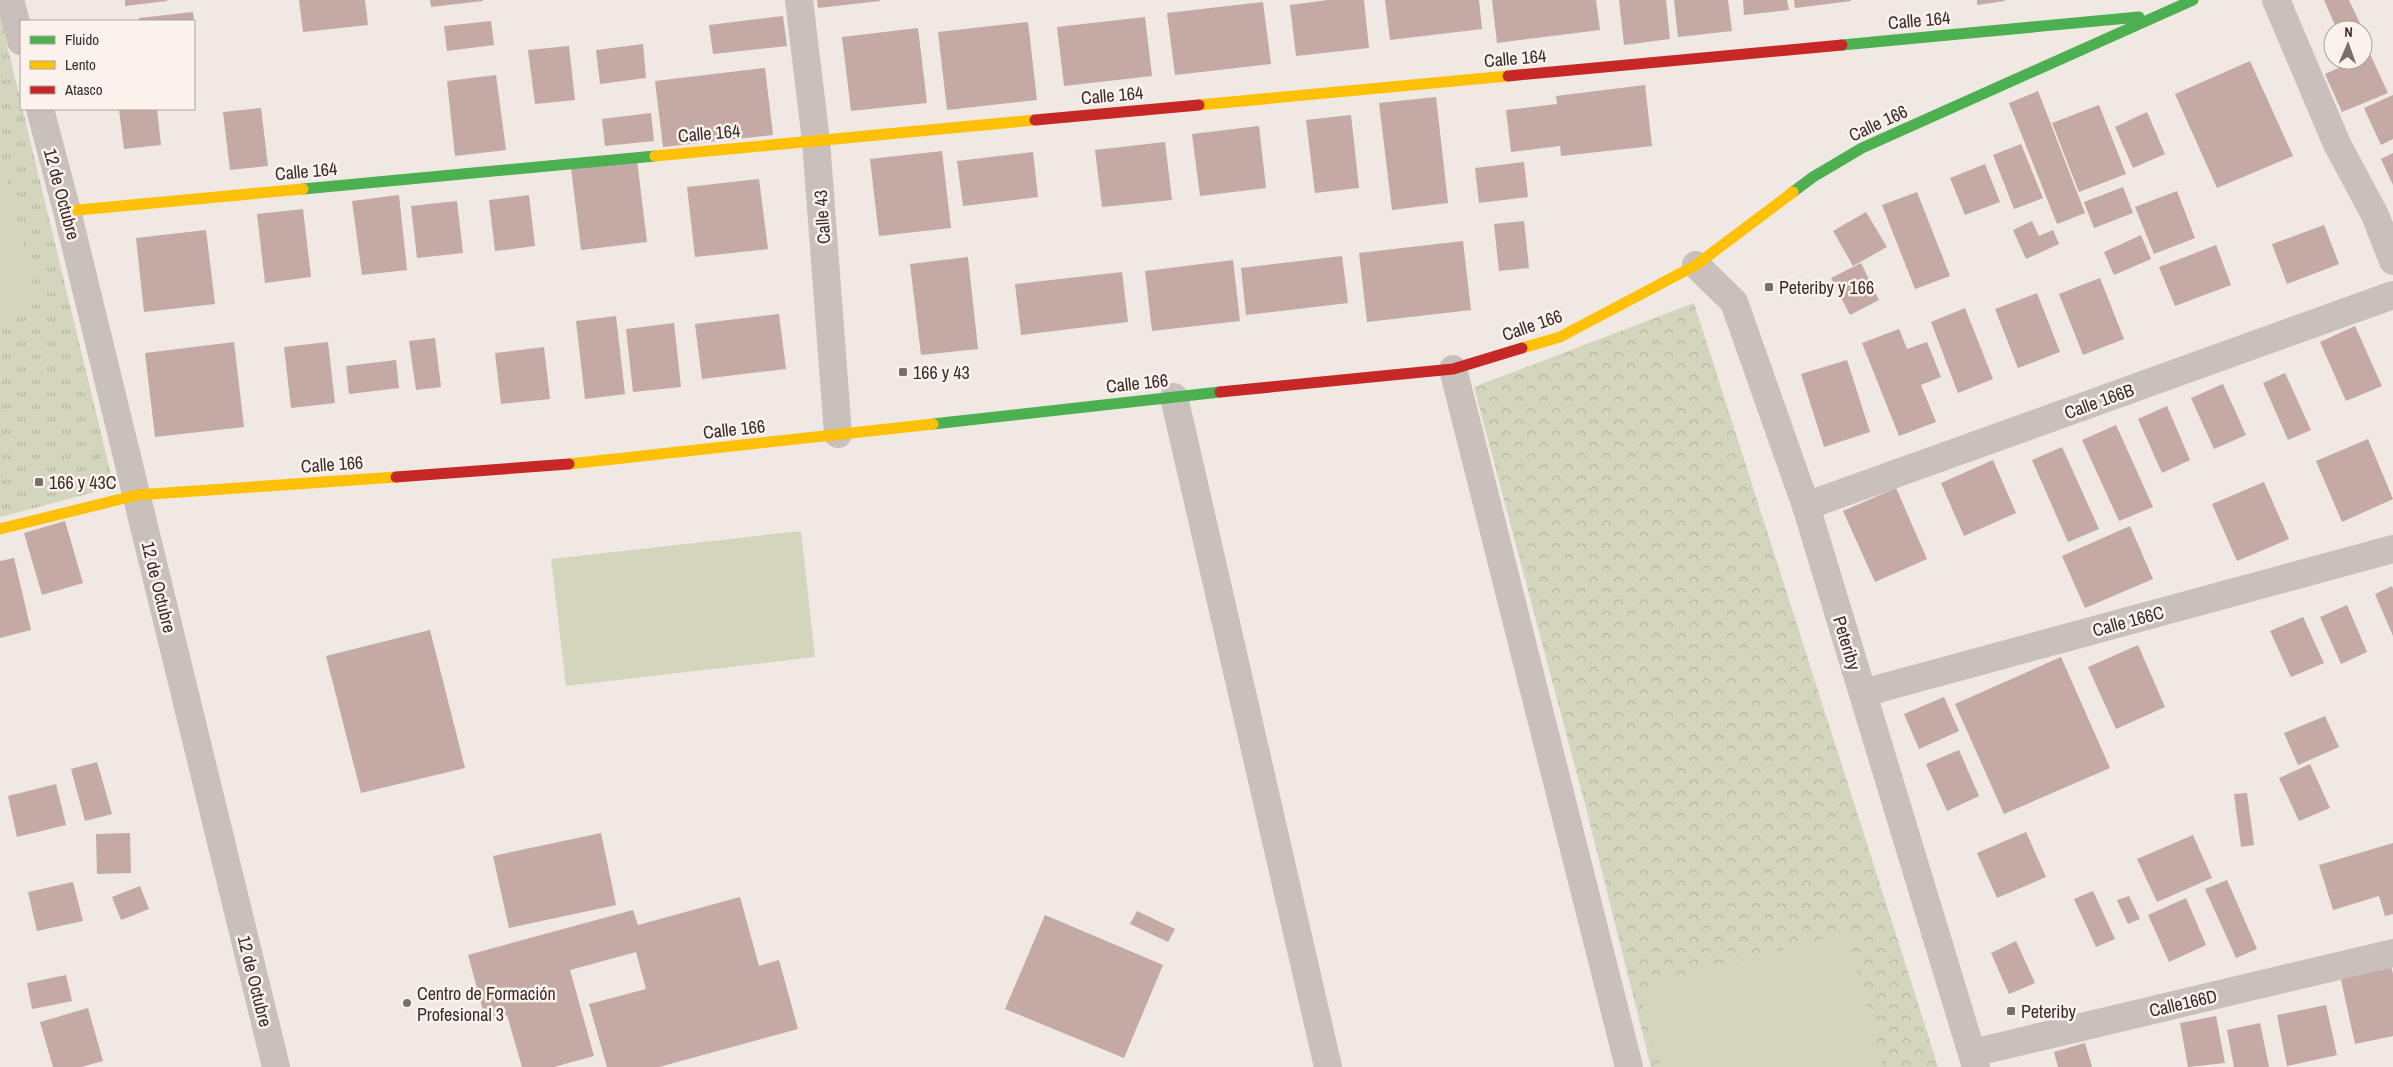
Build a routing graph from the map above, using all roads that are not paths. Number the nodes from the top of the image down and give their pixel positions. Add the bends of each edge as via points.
1 (10, 0) edge
2 (799, 0) edge
3 (2193, 0) edge
4 (2276, 0) edge
5 (2160, 15) junction
6 (20, 36) edge
7 (40, 110) edge
8 (816, 140) junction
9 (68, 211) junction
10 (2393, 261) edge
11 (1696, 265) junction
12 (2393, 295) edge
13 (1452, 369) junction
14 (1174, 397) junction
15 (838, 434) junction
16 (137, 495) junction
17 (1806, 506) junction
18 (0, 528) edge
19 (2393, 549) edge
20 (1862, 693) junction
21 (2393, 953) edge
22 (1974, 1060) edge
23 (276, 1067) edge
24 (1328, 1067) edge
25 (1629, 1067) edge

1 - 6 street
2 - 8 street, Calle 43
3 - 5 street, Calle 166
4 - 10 street via 2337,144 2375,215
5 - 8 street, Calle 164
5 - 11 street, Calle 166 via 1862,148 1813,177
7 - 9 street, 12 de Octubre
8 - 9 street, Calle 164
8 - 15 street, Calle 43
9 - 16 street, 12 de Octubre
11 - 13 street, Calle 166 via 1560,337
11 - 17 street, Peteriby via 1734,302
12 - 17 street, Calle 166B
13 - 14 street, Calle 166
13 - 25 street
14 - 15 street, Calle 166
14 - 24 street
15 - 16 street, Calle 166 via 559,465
16 - 18 street, Calle 166
16 - 23 street, 12 de Octubre
17 - 20 street, Peteriby
19 - 20 street, Calle 166C
20 - 22 street, Peteriby
21 - 22 street, Calle166D

